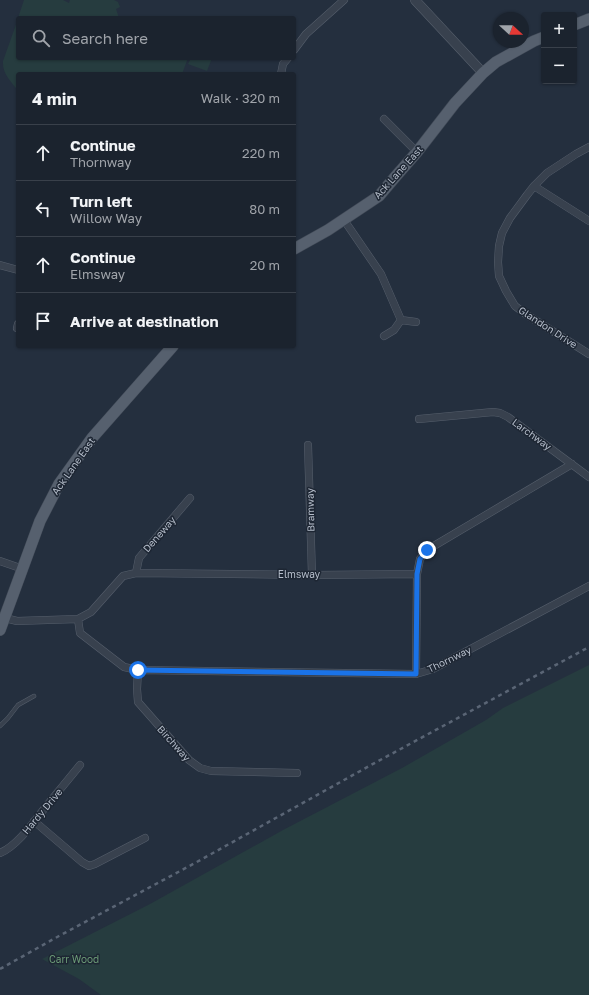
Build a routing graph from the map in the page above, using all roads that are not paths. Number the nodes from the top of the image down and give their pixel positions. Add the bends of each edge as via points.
1 (344, 0) edge
2 (415, 0) edge
3 (589, 19) edge
4 (577, 24) edge
5 (541, 38) edge
6 (296, 47) edge
7 (286, 60) edge
8 (281, 72) edge
9 (483, 73) junction
10 (384, 119) dead end
11 (589, 147) edge
12 (417, 152) junction
13 (534, 186) junction
14 (344, 220) junction
15 (589, 221) edge
16 (296, 248) edge
17 (0, 265) edge
18 (16, 269) edge
19 (401, 320) junction
20 (416, 322) dead end
21 (384, 336) dead end
22 (171, 348) edge
23 (589, 354) edge
24 (419, 419) dead end
25 (308, 445) dead end
26 (572, 464) junction
27 (589, 477) edge
28 (190, 498) dead end
29 (0, 561) edge
30 (22, 569) junction
31 (136, 573) junction
32 (417, 574) junction
33 (312, 575) junction
34 (589, 586) edge
35 (5, 618) junction
36 (78, 619) junction
37 (0, 630) edge
38 (138, 670) junction
39 (416, 674) junction
40 (34, 696) dead end
41 (0, 726) edge
42 (80, 765) dead end
43 (297, 773) dead end
44 (34, 821) junction
45 (144, 838) dead end
46 (0, 853) edge

1 - 6 street via 306,34
2 - 9 street
3 - 4 main road
5 - 9 main road, Ack Lane East via 496,62
7 - 8 street
9 - 12 main road, Ack Lane East via 455,103
10 - 12 street
11 - 13 street, Glandon Drive via 547,173
12 - 14 main road, Ack Lane East via 379,196
13 - 15 street
13 - 23 street, Glandon Drive via 510,218 502,234 499,246 499,276 515,306
14 - 16 main road, Ack Lane East
14 - 19 street via 381,274
17 - 18 street
19 - 20 street
19 - 21 street via 394,330
22 - 30 main road, Ack Lane East via 92,438 70,467 48,504
24 - 26 street, Larchway via 493,412 500,414 508,417
25 - 33 street, Bramway
26 - 27 street, Larchway
26 - 32 street via 427,550 420,559
28 - 31 street, Deneway via 139,558
29 - 30 street
30 - 35 main road, Ack Lane East
31 - 33 street, Elmsway
31 - 36 street, Elmsway via 123,576 91,612
32 - 33 street, Elmsway
32 - 39 street
34 - 39 street, Thornway via 433,669
35 - 36 street via 17,621
35 - 37 main road, Ack Lane East
36 - 38 street, Thornway via 80,633 124,667
38 - 39 street, Thornway
38 - 43 street, Birchway via 138,702 189,760 200,768 211,771
40 - 41 lane via 18,705
42 - 44 street, Hardy Drive
44 - 45 street via 89,866
44 - 46 street, Hardy Drive via 14,844

